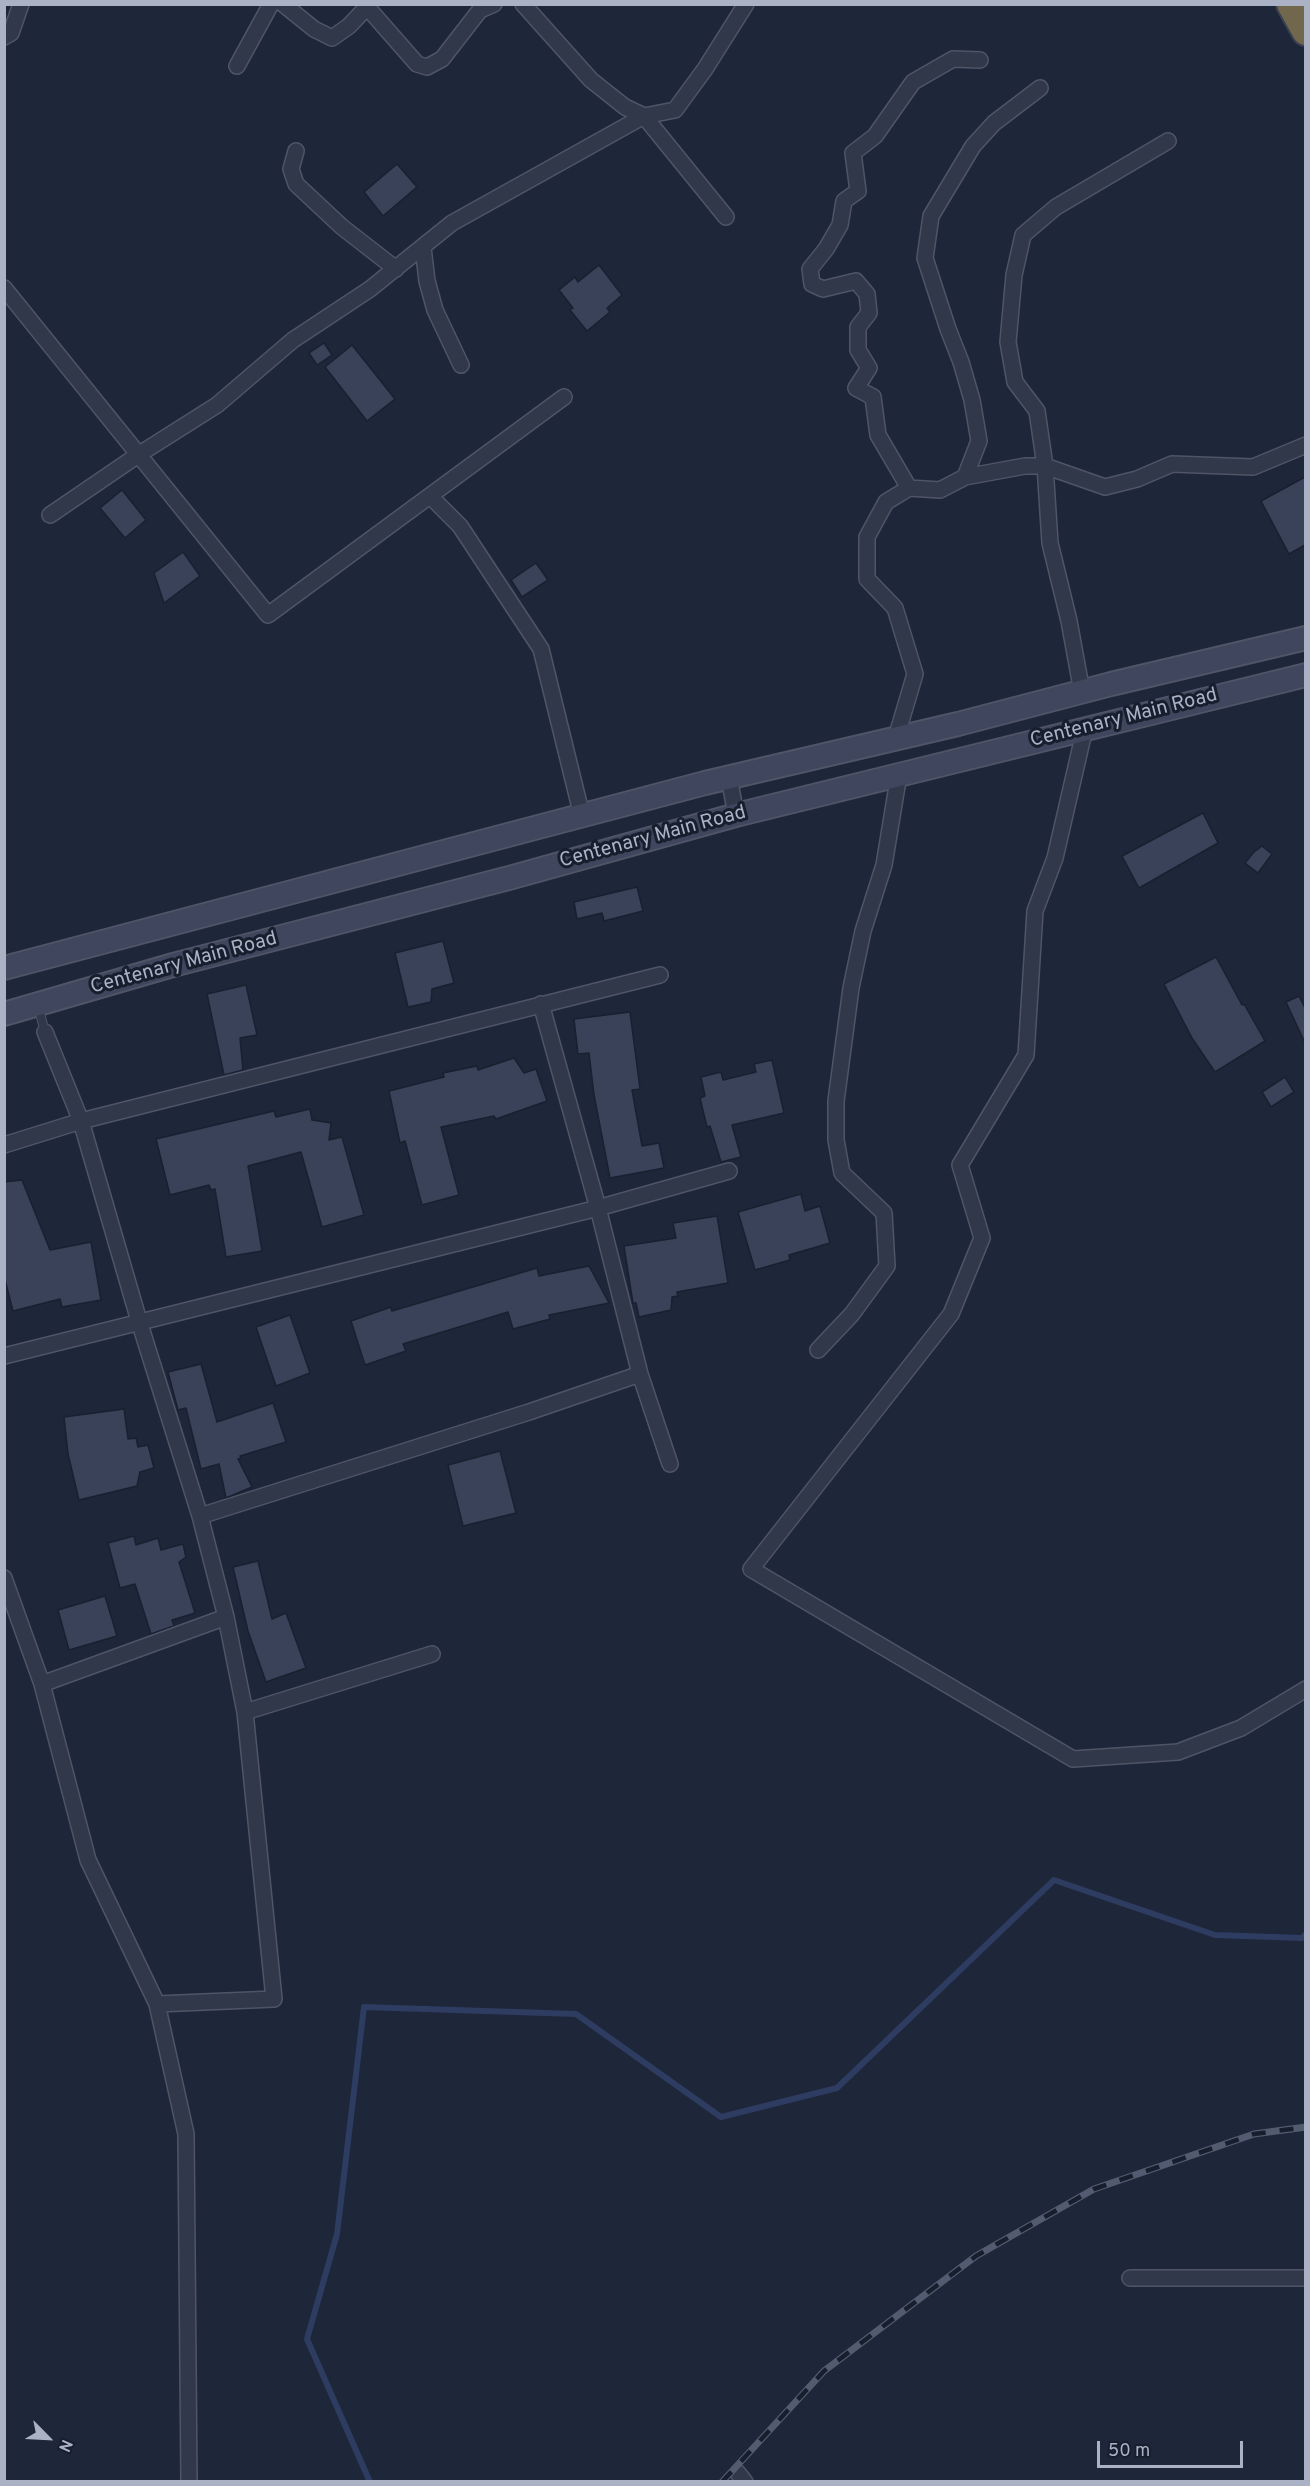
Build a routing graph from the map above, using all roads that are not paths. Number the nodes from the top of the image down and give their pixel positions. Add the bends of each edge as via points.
1 (21, 4) edge
2 (271, 4) edge
3 (283, 4) edge
4 (494, 4) edge
5 (523, 4) edge
6 (746, 4) edge
7 (1291, 4) edge
8 (1305, 31) edge
9 (4, 37) edge
10 (980, 60) dead end
11 (237, 66) dead end
12 (1040, 88) dead end
13 (644, 116) junction
14 (1168, 141) dead end
15 (296, 151) dead end
16 (726, 217) dead end
17 (423, 247) junction
18 (396, 268) junction
19 (5, 293) edge
20 (461, 365) dead end
21 (564, 397) dead end
22 (1305, 445) edge
23 (138, 455) junction
24 (1045, 466) junction
25 (965, 477) junction
26 (909, 488) junction
27 (429, 496) junction
28 (50, 515) dead end
29 (1305, 638) edge
30 (1305, 675) edge
31 (1082, 692) junction
32 (1085, 728) junction
33 (896, 738) junction
34 (899, 774) junction
35 (729, 777) junction
36 (736, 815) junction
37 (582, 816) junction
38 (4, 968) edge
39 (660, 975) dead end
40 (37, 1004) junction
41 (541, 1004) junction
42 (4, 1014) edge
43 (45, 1032) joint
44 (81, 1121) junction
45 (4, 1145) edge
46 (729, 1171) dead end
47 (598, 1208) junction
48 (139, 1321) junction
49 (818, 1350) dead end
50 (4, 1356) edge
51 (640, 1374) junction
52 (670, 1464) dead end
53 (200, 1516) junction
54 (4, 1578) edge
55 (226, 1617) junction
56 (432, 1654) dead end
57 (42, 1684) junction
58 (1305, 1689) edge
59 (244, 1712) junction
60 (157, 2004) junction
61 (1130, 2278) dead end
62 (1305, 2278) edge
63 (189, 2481) edge

1 - 9 street via 11,33
2 - 11 street
3 - 4 street via 332,38 367,7 417,64 427,67 442,58 480,10
5 - 13 street via 591,80 625,107
6 - 13 street via 675,110
7 - 8 highway
10 - 26 street via 953,59 913,82 875,136 853,153 858,191 844,201 840,225 810,269 812,284 823,289 856,281 867,294 869,313 858,327 858,350 869,368 856,388 873,397 878,435
12 - 25 street via 994,123 973,146 931,216 925,258 962,362 979,441
13 - 16 street
13 - 17 street via 452,223
14 - 24 street via 1056,207 1023,235 1014,275 1008,342 1015,382 1037,411
15 - 18 street via 291,169 296,184 342,227
17 - 18 street
17 - 20 street via 435,310
18 - 23 street via 293,340 217,405
19 - 23 street
21 - 27 street
22 - 24 street via 1253,467 1172,464 1105,488
23 - 27 street via 268,615
23 - 28 street
24 - 25 street
24 - 31 street via 1050,543
25 - 26 street via 940,490
26 - 33 street via 886,502 867,537 867,579 895,608 915,674
27 - 37 street via 460,526 541,649
29 - 31 street, Centenary Main Road
30 - 32 street, Centenary Main Road
31 - 33 street, Centenary Main Road
32 - 34 street, Centenary Main Road
32 - 58 street via 1054,858 1035,911 1026,1055 960,1165 982,1238 951,1314 751,1569 1073,1759 1178,1752 1241,1728
33 - 35 street, Centenary Main Road
34 - 36 street, Centenary Main Road
34 - 49 street via 884,865 863,931 851,988 836,1101 836,1140 842,1173 884,1213 887,1266 852,1314
35 - 36 street
35 - 37 street, Centenary Main Road
36 - 40 street, Centenary Main Road
37 - 38 street, Centenary Main Road
39 - 41 street
40 - 42 street, Centenary Main Road
40 - 43 lane
41 - 44 street
41 - 47 street
43 - 44 street
44 - 45 street
44 - 48 street
46 - 47 street
47 - 48 street
47 - 51 street
48 - 50 street
48 - 53 street
51 - 52 street
51 - 53 street
53 - 55 street
54 - 57 street
55 - 57 street
55 - 59 street
56 - 59 street
57 - 60 street via 88,1860
59 - 60 street via 273,1999
60 - 63 street via 186,2134
61 - 62 street

